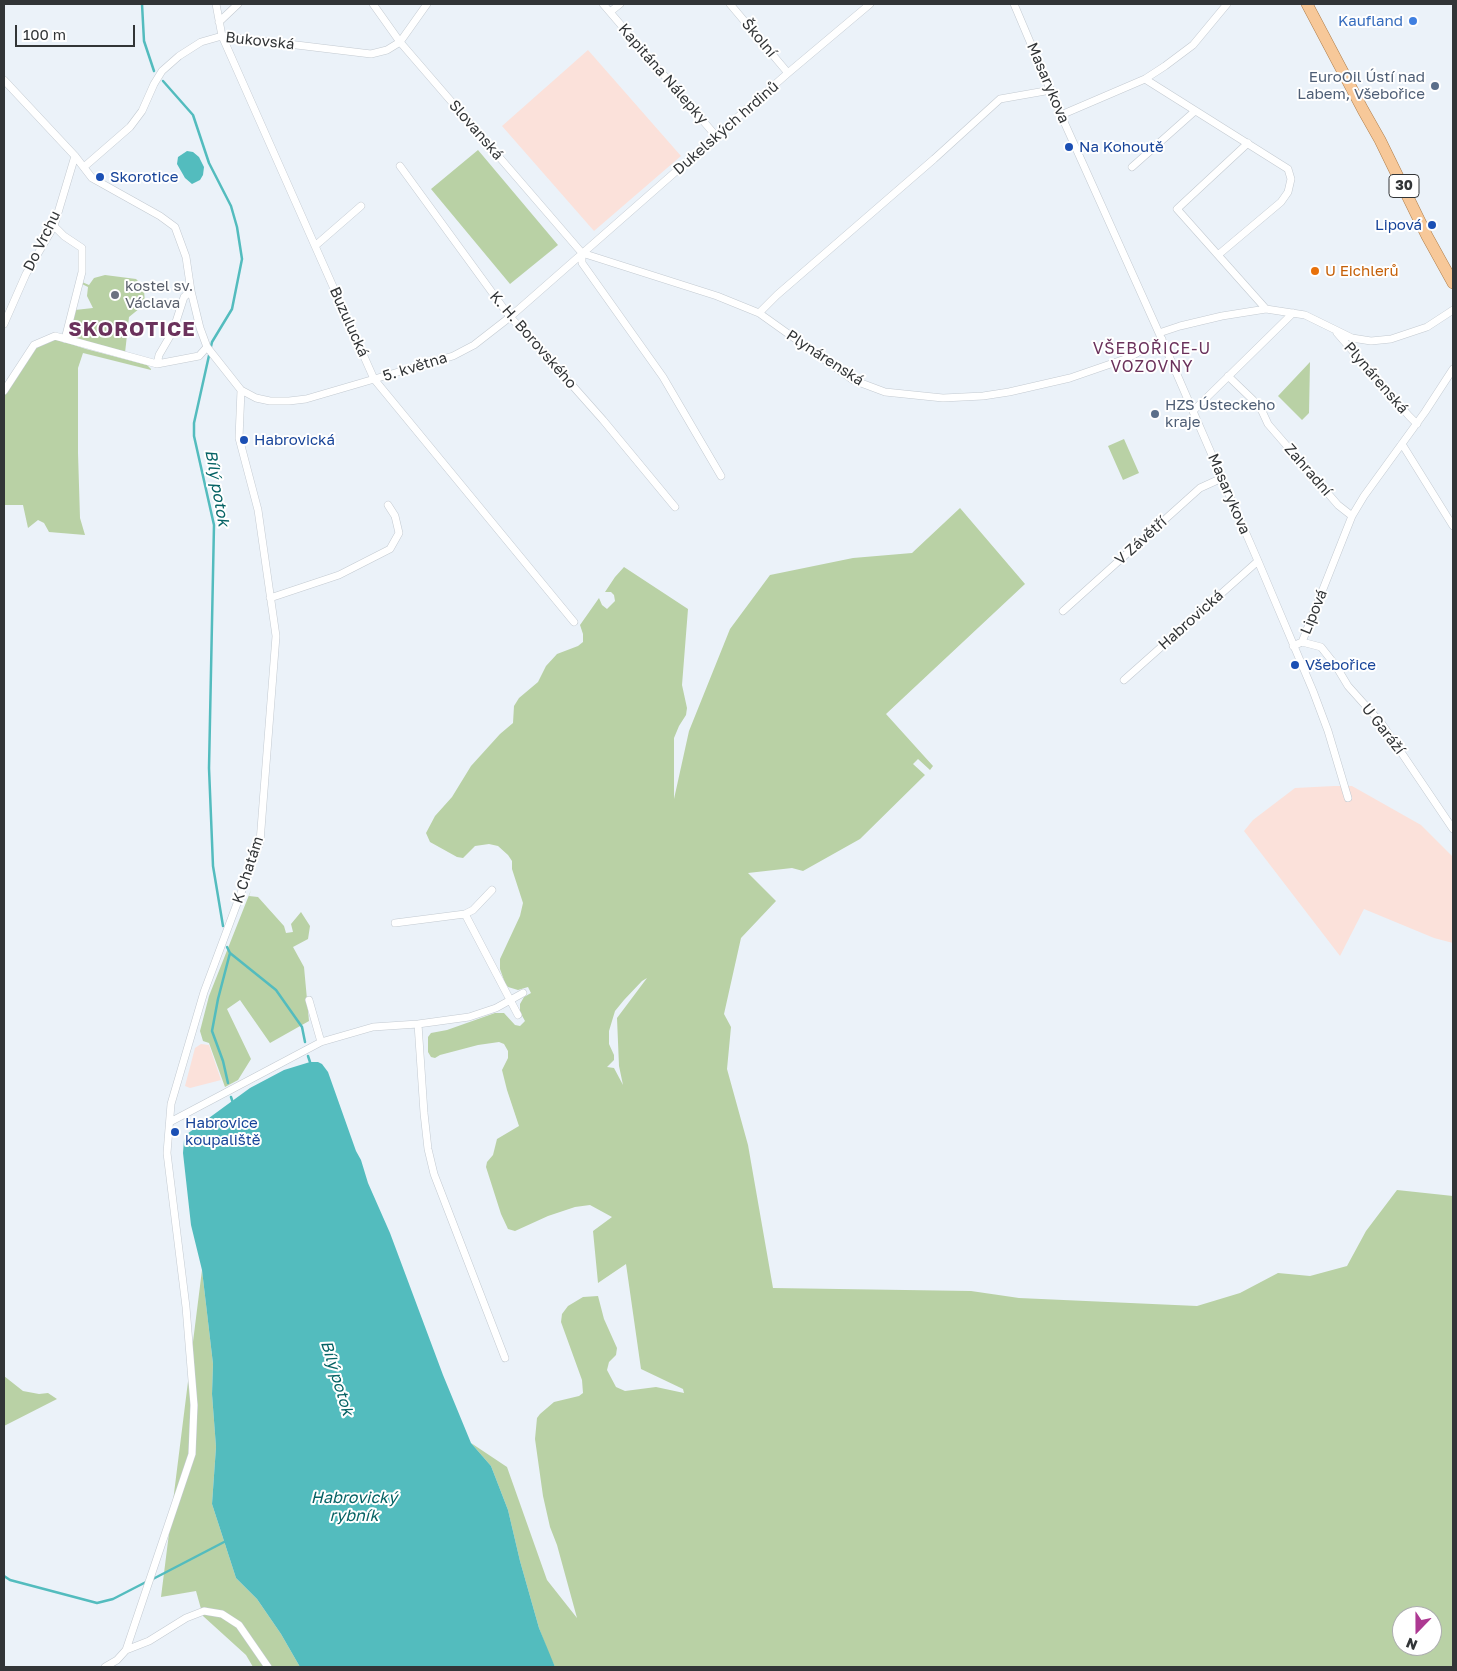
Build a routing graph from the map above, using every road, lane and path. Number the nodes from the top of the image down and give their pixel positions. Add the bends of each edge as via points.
1 (216, 4) edge
2 (238, 4) edge
3 (373, 4) edge
4 (427, 4) edge
5 (603, 4) edge
6 (620, 4) edge
7 (730, 4) edge
8 (870, 4) edge
9 (1014, 4) edge
10 (1227, 4) edge
11 (1307, 4) edge
12 (610, 12) junction
13 (219, 22) junction
14 (222, 36) junction
15 (400, 42) junction
16 (788, 73) junction
17 (1146, 79) junction
18 (4, 80) edge
19 (1051, 90) junction
20 (1195, 111) junction
21 (1061, 115) junction
22 (716, 136) junction
23 (1248, 144) junction
24 (75, 156) junction
25 (400, 166) dead end
26 (84, 167) junction
27 (1132, 167) dead end
28 (361, 206) dead end
29 (54, 226) junction
30 (316, 246) junction
31 (582, 253) junction
32 (1218, 255) junction
33 (1453, 283) edge
34 (191, 291) junction
35 (1266, 309) junction
36 (1453, 310) edge
37 (1293, 312) junction
38 (759, 313) junction
39 (510, 317) junction
40 (4, 324) edge
41 (1335, 330) junction
42 (1160, 336) junction
43 (65, 339) junction
44 (208, 347) junction
45 (157, 364) junction
46 (1453, 369) edge
47 (1228, 376) junction
48 (374, 379) junction
49 (241, 390) junction
50 (4, 391) edge
51 (1193, 411) junction
52 (1417, 424) junction
53 (1402, 444) junction
54 (721, 476) dead end
55 (1222, 478) junction
56 (388, 505) dead end
57 (675, 507) dead end
58 (1352, 516) junction
59 (1453, 526) edge
60 (1258, 561) junction
61 (270, 598) junction
62 (1063, 611) dead end
63 (574, 622) dead end
64 (1302, 642) junction
65 (1293, 646) junction
66 (1124, 680) dead end
67 (1348, 798) dead end
68 (1453, 829) edge
69 (492, 890) dead end
70 (465, 914) junction
71 (395, 924) dead end
72 (524, 993) dead end
73 (309, 1000) dead end
74 (510, 1001) junction
75 (518, 1015) dead end
76 (418, 1024) junction
77 (321, 1042) junction
78 (170, 1122) junction
79 (506, 1358) dead end
80 (126, 1650) junction
81 (104, 1667) edge
82 (268, 1667) edge

1 - 13 street, Buzulucká
2 - 13 street
3 - 15 street, Slovanská
4 - 15 street
5 - 12 street, Kapitána Nálepky
6 - 12 street, Kapitána Nálepky
7 - 16 street, Školní
8 - 16 street, Dukelských hrdinů
9 - 19 street, Masarykova
10 - 17 street via 1193,45
11 - 33 main road, 30
12 - 22 street, Kapitána Nálepky
13 - 14 street, Buzulucká
14 - 15 street, Bukovská via 371,54
14 - 26 street, Bukovská via 201,42 162,71 130,127
14 - 30 street, Buzulucká
15 - 31 street, Slovanská
16 - 22 street, Dukelských hrdinů
17 - 20 street
17 - 21 street
18 - 24 street, 5. května
19 - 21 street, Masarykova
19 - 38 street via 1000,100
20 - 23 street
20 - 27 street
21 - 42 street, Masarykova
22 - 31 street, Dukelských hrdinů
23 - 32 street via 1177,209
23 - 32 street via 1288,168 1291,179 1288,192 1281,202
24 - 26 street, 5. května
24 - 29 street, Do Vrchu
25 - 39 street, K. H. Borovského
26 - 34 street, 5. května via 92,178 175,227 186,257
28 - 30 street
29 - 40 street, Do Vrchu via 26,274
29 - 43 street via 82,248 82,272
30 - 48 street, Buzulucká
31 - 38 street, Plynárenská via 717,296
31 - 39 street, 5. května
31 - 54 street via 582,263 663,377
32 - 35 street
34 - 44 street, 5. května
34 - 45 street via 184,297 174,331
35 - 37 street, Plynárenská
35 - 42 street, Plynárenská via 1180,326
36 - 41 street, Plynárenská via 1427,327 1390,338 1371,341 1352,338
37 - 41 street, Plynárenská
37 - 47 street
38 - 42 street, Plynárenská via 853,380 885,392 943,398 1009,392 1070,378 1128,358
39 - 48 street, 5. května via 463,352
39 - 57 street, K. H. Borovského via 603,420
41 - 52 street, Plynárenská
42 - 51 street, Masarykova
43 - 45 street
43 - 50 street via 55,336 34,345
44 - 45 street via 199,356
44 - 49 street, 5. května
46 - 52 street, Lipová
47 - 51 street
47 - 58 street, Zahradní via 1253,400 1268,424 1332,498
48 - 49 street, 5. května via 289,401 256,398
48 - 63 street, Buzulucká
49 - 61 street, K Chatám via 239,438 258,510
51 - 55 street, Masarykova
52 - 53 street, Lipová
53 - 58 street, Lipová
53 - 59 street
55 - 60 street, Masarykova
55 - 62 street, V Závětří via 1200,488
56 - 61 street via 395,516 398,533 390,549 338,575
58 - 64 street, Lipová
60 - 65 street, Masarykova
60 - 66 street, Habrovická
61 - 78 street, K Chatám via 276,636 260,842 204,992 171,1104
64 - 65 street, Lipová
64 - 68 street, U Garáží via 1320,647 1336,666 1348,686 1382,724
65 - 67 street, Masarykova via 1328,731
69 - 70 street
70 - 71 street
70 - 74 street
72 - 74 street
73 - 77 street
74 - 75 street
74 - 76 street via 469,1017
76 - 77 street via 373,1028
76 - 79 street via 424,1113 434,1174
77 - 78 street
78 - 80 street, K Chatám via 167,1153 194,1405 192,1454
80 - 81 street via 118,1660
80 - 82 street via 204,1611 222,1614 239,1625

